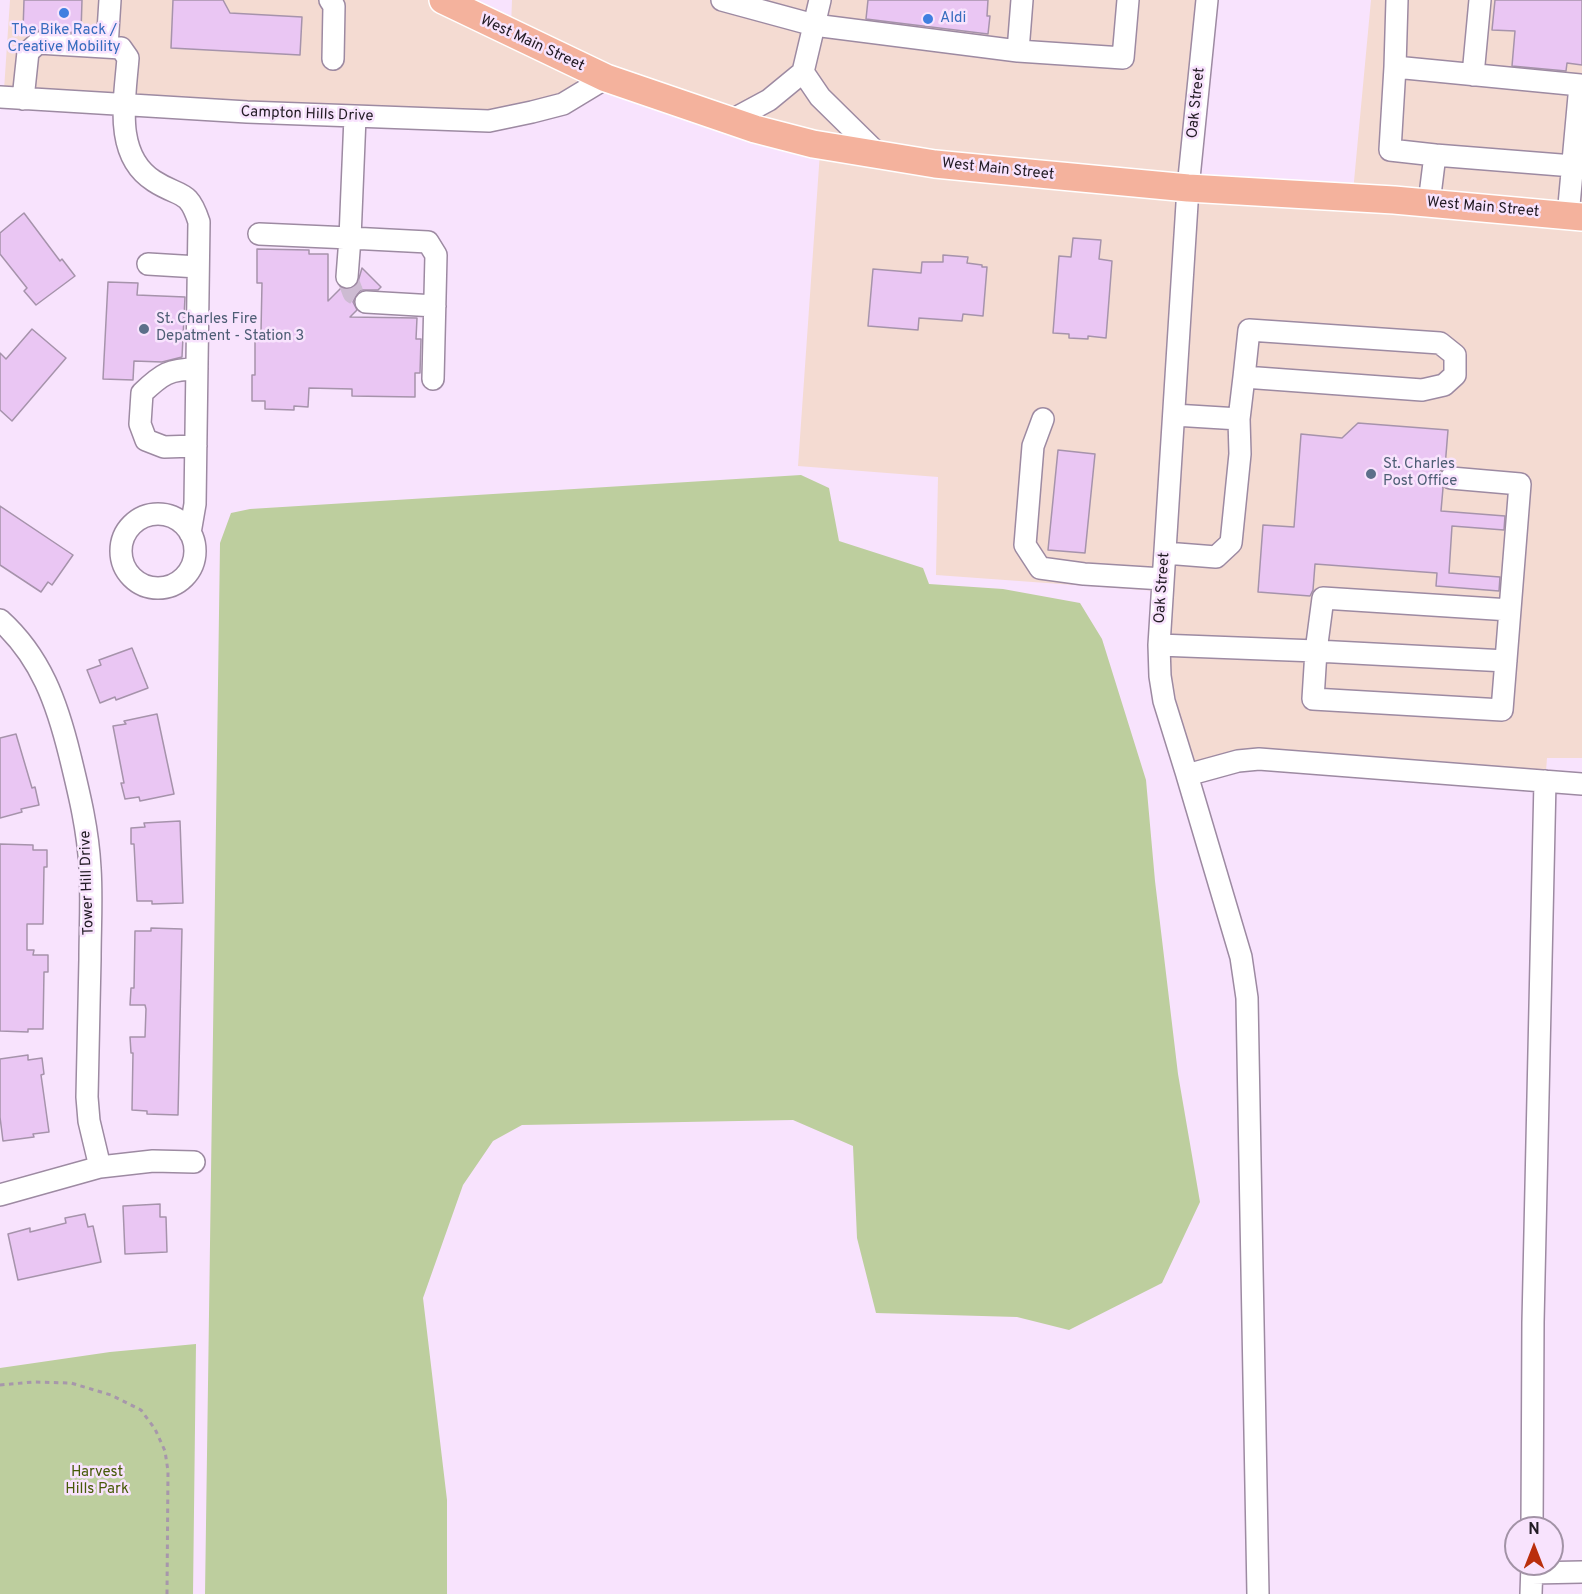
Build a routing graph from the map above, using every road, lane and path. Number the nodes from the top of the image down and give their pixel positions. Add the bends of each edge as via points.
1 (110, 0) edge
2 (330, 0) edge
3 (443, 0) edge
4 (722, 0) edge
5 (820, 0) edge
6 (1022, 0) edge
7 (1128, 0) edge
8 (1207, 0) edge
9 (1397, 0) edge
10 (1480, 0) edge
11 (814, 25) junction
12 (107, 47) junction
13 (1018, 51) junction
14 (333, 59) dead end
15 (1395, 67) junction
16 (803, 72) junction
17 (1473, 75) junction
18 (606, 78) junction
19 (0, 97) edge
20 (23, 99) junction
21 (125, 105) junction
22 (355, 117) junction
23 (730, 121) junction
24 (1435, 154) junction
25 (879, 155) junction
26 (1573, 166) junction
27 (1188, 188) junction
28 (1429, 203) junction
29 (1575, 217) edge
30 (259, 234) dead end
31 (350, 238) junction
32 (148, 264) dead end
33 (198, 267) junction
34 (347, 277) tunnel mouth
35 (366, 302) dead end
36 (435, 306) junction
37 (197, 369) junction
38 (1244, 377) junction
39 (433, 379) dead end
40 (1174, 415) junction
41 (1043, 419) dead end
42 (1239, 420) junction
43 (196, 446) junction
44 (1451, 478) dead end
45 (190, 533) dead end
46 (1165, 553) junction
47 (1163, 579) junction
48 (1510, 610) junction
49 (0, 620) edge
50 (1159, 645) junction
51 (1316, 651) junction
52 (1506, 661) junction
53 (1187, 775) junction
54 (1545, 781) junction
55 (1582, 784) edge
56 (194, 1161) dead end
57 (100, 1167) junction
58 (0, 1195) edge
59 (0, 1385) edge
60 (1532, 1516) edge
61 (1582, 1572) edge
62 (1532, 1577) edge
63 (167, 1594) edge
64 (1258, 1594) edge

1 - 12 street
2 - 14 street via 334,6
3 - 18 main road, West Main Street
4 - 11 street
5 - 11 street
6 - 13 street
7 - 13 street via 1123,58
8 - 27 street, Oak Street
9 - 15 street
10 - 17 street
11 - 13 street
11 - 16 street
12 - 20 street via 38,43 28,52
12 - 21 street via 121,48 128,58
15 - 17 street
15 - 24 street via 1390,150
16 - 23 street via 768,100
16 - 25 street via 820,97
17 - 26 street via 1580,85
18 - 22 street, Campton Hills Drive via 563,104 489,121
18 - 23 main road, West Main Street
19 - 20 street, Campton Hills Drive
20 - 21 street, Campton Hills Drive
21 - 22 street, Campton Hills Drive
21 - 33 street via 126,139 140,171 184,195 193,205 199,222
22 - 31 street
23 - 25 main road, West Main Street via 813,144
24 - 26 street
24 - 28 street
25 - 27 main road, West Main Street via 935,164
26 - 29 street
27 - 28 main road, West Main Street
27 - 40 street, Oak Street
28 - 29 main road, West Main Street
30 - 31 street
31 - 34 street
31 - 36 street via 428,243 436,255
32 - 33 street
33 - 37 street
35 - 36 street
36 - 39 street
37 - 43 street
37 - 43 street via 175,369 142,393 140,424 146,440 164,447
38 - 38 street via 1422,390 1444,385 1455,375 1455,356 1440,342 1249,330
38 - 42 street
40 - 42 street
40 - 46 street, Oak Street
41 - 47 street via 1033,446 1024,545 1041,568
42 - 46 street via 1240,454 1231,543 1216,557
43 - 45 street
44 - 48 street via 1520,484
46 - 47 street, Oak Street
47 - 50 street, Oak Street
48 - 51 street via 1323,598
48 - 52 street
49 - 57 street, Tower Hill Drive via 27,648 52,692 84,814 91,901 87,1097
50 - 51 street
50 - 53 street, Oak Street via 1164,701
51 - 52 street
51 - 52 street via 1313,699 1502,710
53 - 54 street via 1259,759
53 - 64 street, Oak Street via 1240,957 1247,998
54 - 55 street
54 - 60 street
56 - 57 street
57 - 58 street
59 - 63 path via 71,1383 111,1395 141,1410 165,1451 168,1471
61 - 62 street

